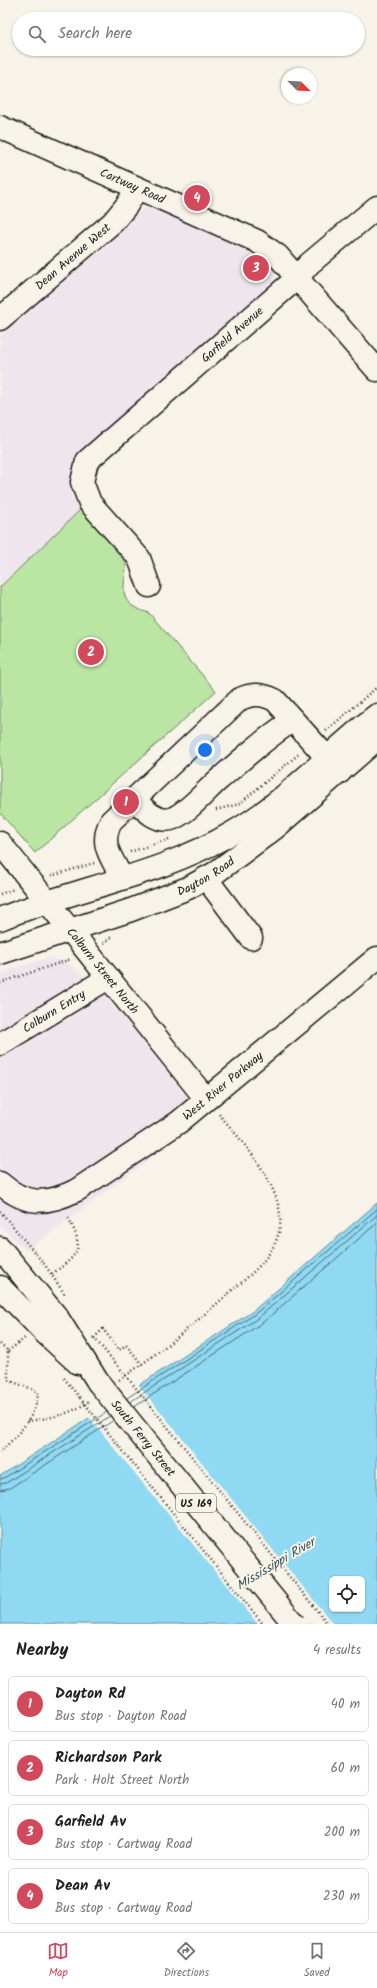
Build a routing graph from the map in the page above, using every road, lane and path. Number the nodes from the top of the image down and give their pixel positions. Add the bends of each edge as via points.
1 (0, 127) edge
2 (137, 188) junction
3 (377, 207) edge
4 (297, 278) junction
5 (0, 319) edge
6 (377, 370) edge
7 (149, 586) dead end
8 (377, 715) edge
9 (293, 720) junction
10 (377, 739) edge
11 (334, 765) junction
12 (134, 799) junction
13 (0, 843) edge
14 (122, 878) junction
15 (206, 878) junction
16 (12, 890) dead end
17 (0, 894) edge
18 (46, 902) junction
19 (0, 919) edge
20 (70, 930) junction
21 (251, 938) dead end
22 (88, 951) junction
23 (0, 953) edge
24 (377, 958) edge
25 (108, 978) junction
26 (0, 983) edge
27 (0, 1044) edge
28 (206, 1099) junction
29 (0, 1182) edge
30 (59, 1199) junction
31 (0, 1211) edge
32 (0, 1248) edge
33 (0, 1287) edge
34 (27, 1336) dead end
35 (0, 1344) edge
36 (8, 1351) junction
37 (142, 1364) junction
38 (101, 1388) junction
39 (80, 1398) dead end
40 (27, 1421) junction
41 (0, 1452) edge
42 (263, 1624) edge
43 (294, 1624) edge
44 (328, 1624) edge

1 - 2 main road, Cartway Road
2 - 4 main road, Cartway Road via 257,241 278,256
2 - 5 main road, Dean Avenue West via 113,222
3 - 4 main road, Garfield Avenue via 309,264
4 - 6 main road, Cartway Road
4 - 7 main road, Garfield Avenue via 87,461 82,482 90,503 138,558
8 - 11 main road, Dayton Road
9 - 11 main road
9 - 12 main road via 187,808 171,818 162,819 149,814
9 - 12 main road via 275,700 265,695 252,694 240,699
10 - 11 main road, Dayton Road
11 - 14 main road, Dayton Road via 232,834 173,861
11 - 15 main road, Dayton Road via 253,846
12 - 14 main road via 111,821 106,832 106,846
13 - 18 main road, Colburn Street North
14 - 18 main road, Dayton Road
15 - 20 main road, Dayton Road via 188,888
15 - 21 main road
16 - 17 path
18 - 19 main road, Dayton Road
18 - 20 main road, Colburn Street North
20 - 22 main road, Colburn Street North
20 - 23 main road, Dayton Road
22 - 25 main road, Colburn Street North
22 - 26 path via 68,961
24 - 28 main road, West River Parkway
25 - 27 main road, Colburn Entry
25 - 28 main road, Colburn Street North
28 - 30 main road, West River Parkway via 154,1140
28 - 37 path via 256,1158 279,1207 280,1231 274,1246 256,1269 213,1308
29 - 30 main road, West River Parkway via 9,1191 34,1202
30 - 31 path via 79,1240 74,1256 52,1274
32 - 38 main road, US 169 via 57,1317
33 - 38 main road, US 169
34 - 36 path
35 - 36 path
36 - 40 path via 8,1379 38,1392 38,1400
37 - 38 path
37 - 44 path, bridge via 126,1345 120,1350 103,1329 94,1338
38 - 40 path via 77,1409 64,1415
38 - 43 main road, South Ferry Street / US 169, bridge
39 - 42 path, bridge
40 - 41 path

